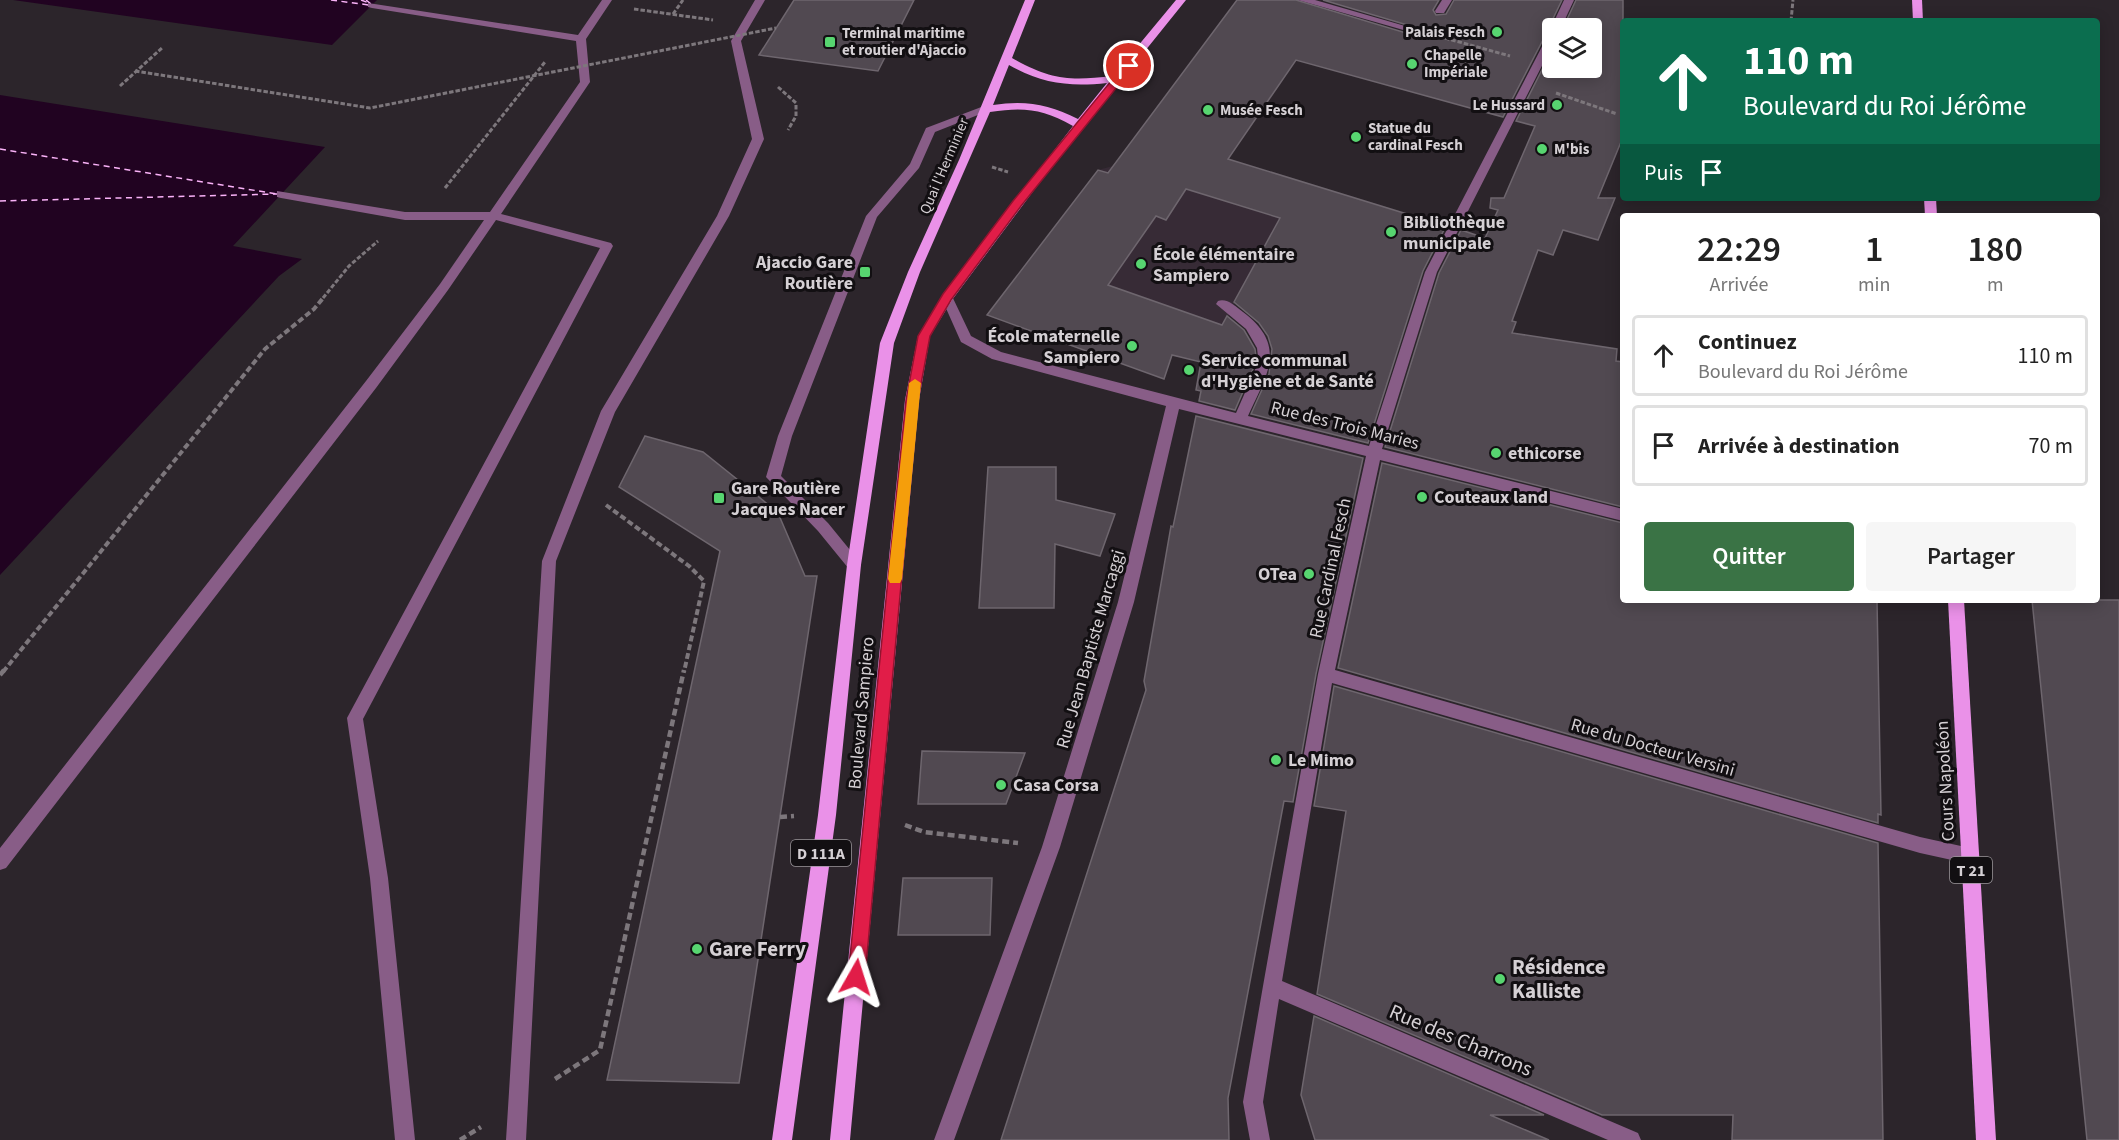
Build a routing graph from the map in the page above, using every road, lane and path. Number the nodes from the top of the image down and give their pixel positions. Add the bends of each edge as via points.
1 (683, 0) edge
2 (760, 0) edge
3 (1030, 0) edge
4 (1181, 0) edge
5 (1303, 0) edge
6 (1447, 0) edge
7 (1569, 0) edge
8 (1792, 0) edge
9 (1917, 0) edge
10 (605, 3) edge
11 (372, 5) dead end
12 (1440, 11) dead end
13 (673, 14) junction
14 (748, 17) junction
15 (1561, 18) edge
16 (1791, 18) edge
17 (1918, 18) edge
18 (778, 21) dead end
19 (776, 28) dead end
20 (1407, 28) joint
21 (566, 37) junction
22 (580, 39) junction
23 (767, 40) dead end
24 (163, 47) dead end
25 (1005, 58) junction
26 (1542, 60) edge
27 (1540, 65) junction
28 (135, 71) junction
29 (1118, 79) junction
30 (772, 82) dead end
31 (120, 86) dead end
32 (1584, 102) dead end
33 (984, 109) junction
34 (1617, 114) dead end
35 (1080, 125) junction
36 (784, 136) dead end
37 (965, 160) junction
38 (1033, 183) junction
39 (281, 194) dead end
40 (405, 216) junction
41 (495, 216) junction
42 (947, 297) junction
43 (1222, 304) dead end
44 (887, 343) joint
45 (1174, 403) junction
46 (1240, 419) junction
47 (1376, 453) junction
48 (602, 502) dead end
49 (1620, 514) edge
50 (854, 564) junction
51 (1956, 603) edge
52 (1326, 674) junction
53 (0, 675) edge
54 (873, 814) junction
55 (827, 815) junction
56 (780, 817) dead end
57 (1051, 847) junction
58 (1970, 856) junction
59 (0, 862) edge
60 (1272, 986) junction
61 (518, 1104) junction
62 (405, 1140) edge
63 (460, 1140) edge
64 (516, 1140) edge
65 (782, 1140) edge
66 (840, 1140) edge
67 (945, 1140) edge
68 (1260, 1140) edge
69 (1631, 1140) edge
70 (1986, 1140) edge

1 - 13 path
2 - 14 street
3 - 25 main road, Quai l'Herminier
4 - 29 main road, D 111A
5 - 20 street
6 - 12 street
7 - 15 street
8 - 16 path
9 - 17 main road
10 - 13 path
10 - 22 street
11 - 21 street
13 - 14 path via 729,22
14 - 61 street via 736,41 758,139 723,216 608,411 549,561
18 - 23 path
19 - 28 path, bridge via 370,108
20 - 27 path
21 - 22 street
21 - 40 path via 446,187
22 - 41 street via 585,82
24 - 28 path
25 - 29 main road via 1053,82
25 - 33 main road, Quai l'Herminier
26 - 27 street, Rue Cardinal Fesch
27 - 47 street, Rue Cardinal Fesch via 1431,272 1378,435
28 - 31 path
29 - 35 main road, D 111A
30 - 36 path via 796,103 796,116
32 - 34 path
33 - 35 main road via 1041,105
33 - 37 main road, Quai l'Herminier
33 - 50 street via 930,130 915,165 872,216 773,477
35 - 38 main road, D 111A
37 - 38 path
37 - 44 main road, Quai l'Herminier via 914,272
38 - 42 main road, D 111A
39 - 40 street
40 - 41 street
40 - 53 path via 349,266 314,309 265,349
41 - 59 street via 374,380
41 - 62 street via 607,246 355,718 379,878
42 - 45 street, Rue des Trois Maries via 966,339 997,356
42 - 54 main road, Boulevard Sampiero / D 111A via 924,336 912,400
43 - 46 street via 1244,318 1259,337 1265,358
44 - 50 main road, Boulevard Sampiero / D 111A
45 - 46 street, Rue des Trois Maries
45 - 57 street, Rue Jean Baptiste Marcaggi via 1126,602
46 - 47 street, Rue des Trois Maries
47 - 49 street, Rue des Trois Maries
47 - 52 street, Rue Cardinal Fesch
48 - 61 path via 705,581 600,1050
50 - 55 main road, Boulevard Sampiero / D 111A
51 - 58 main road, Cours Napoléon / T 21
52 - 58 street, Rue du Docteur Versini via 1909,842
52 - 60 street, Rue Cardinal Fesch
54 - 57 path via 924,832
54 - 66 main road, Boulevard Sampiero / D 111A
55 - 56 path
55 - 65 main road, Boulevard Sampiero / D 111A
57 - 67 street, Rue Jean Baptiste Marcaggi
58 - 70 main road, Cours Napoléon / T 21
60 - 68 street, Rue Cardinal Fesch via 1253,1102
60 - 69 street, Rue des Charrons
61 - 63 path
61 - 64 street

